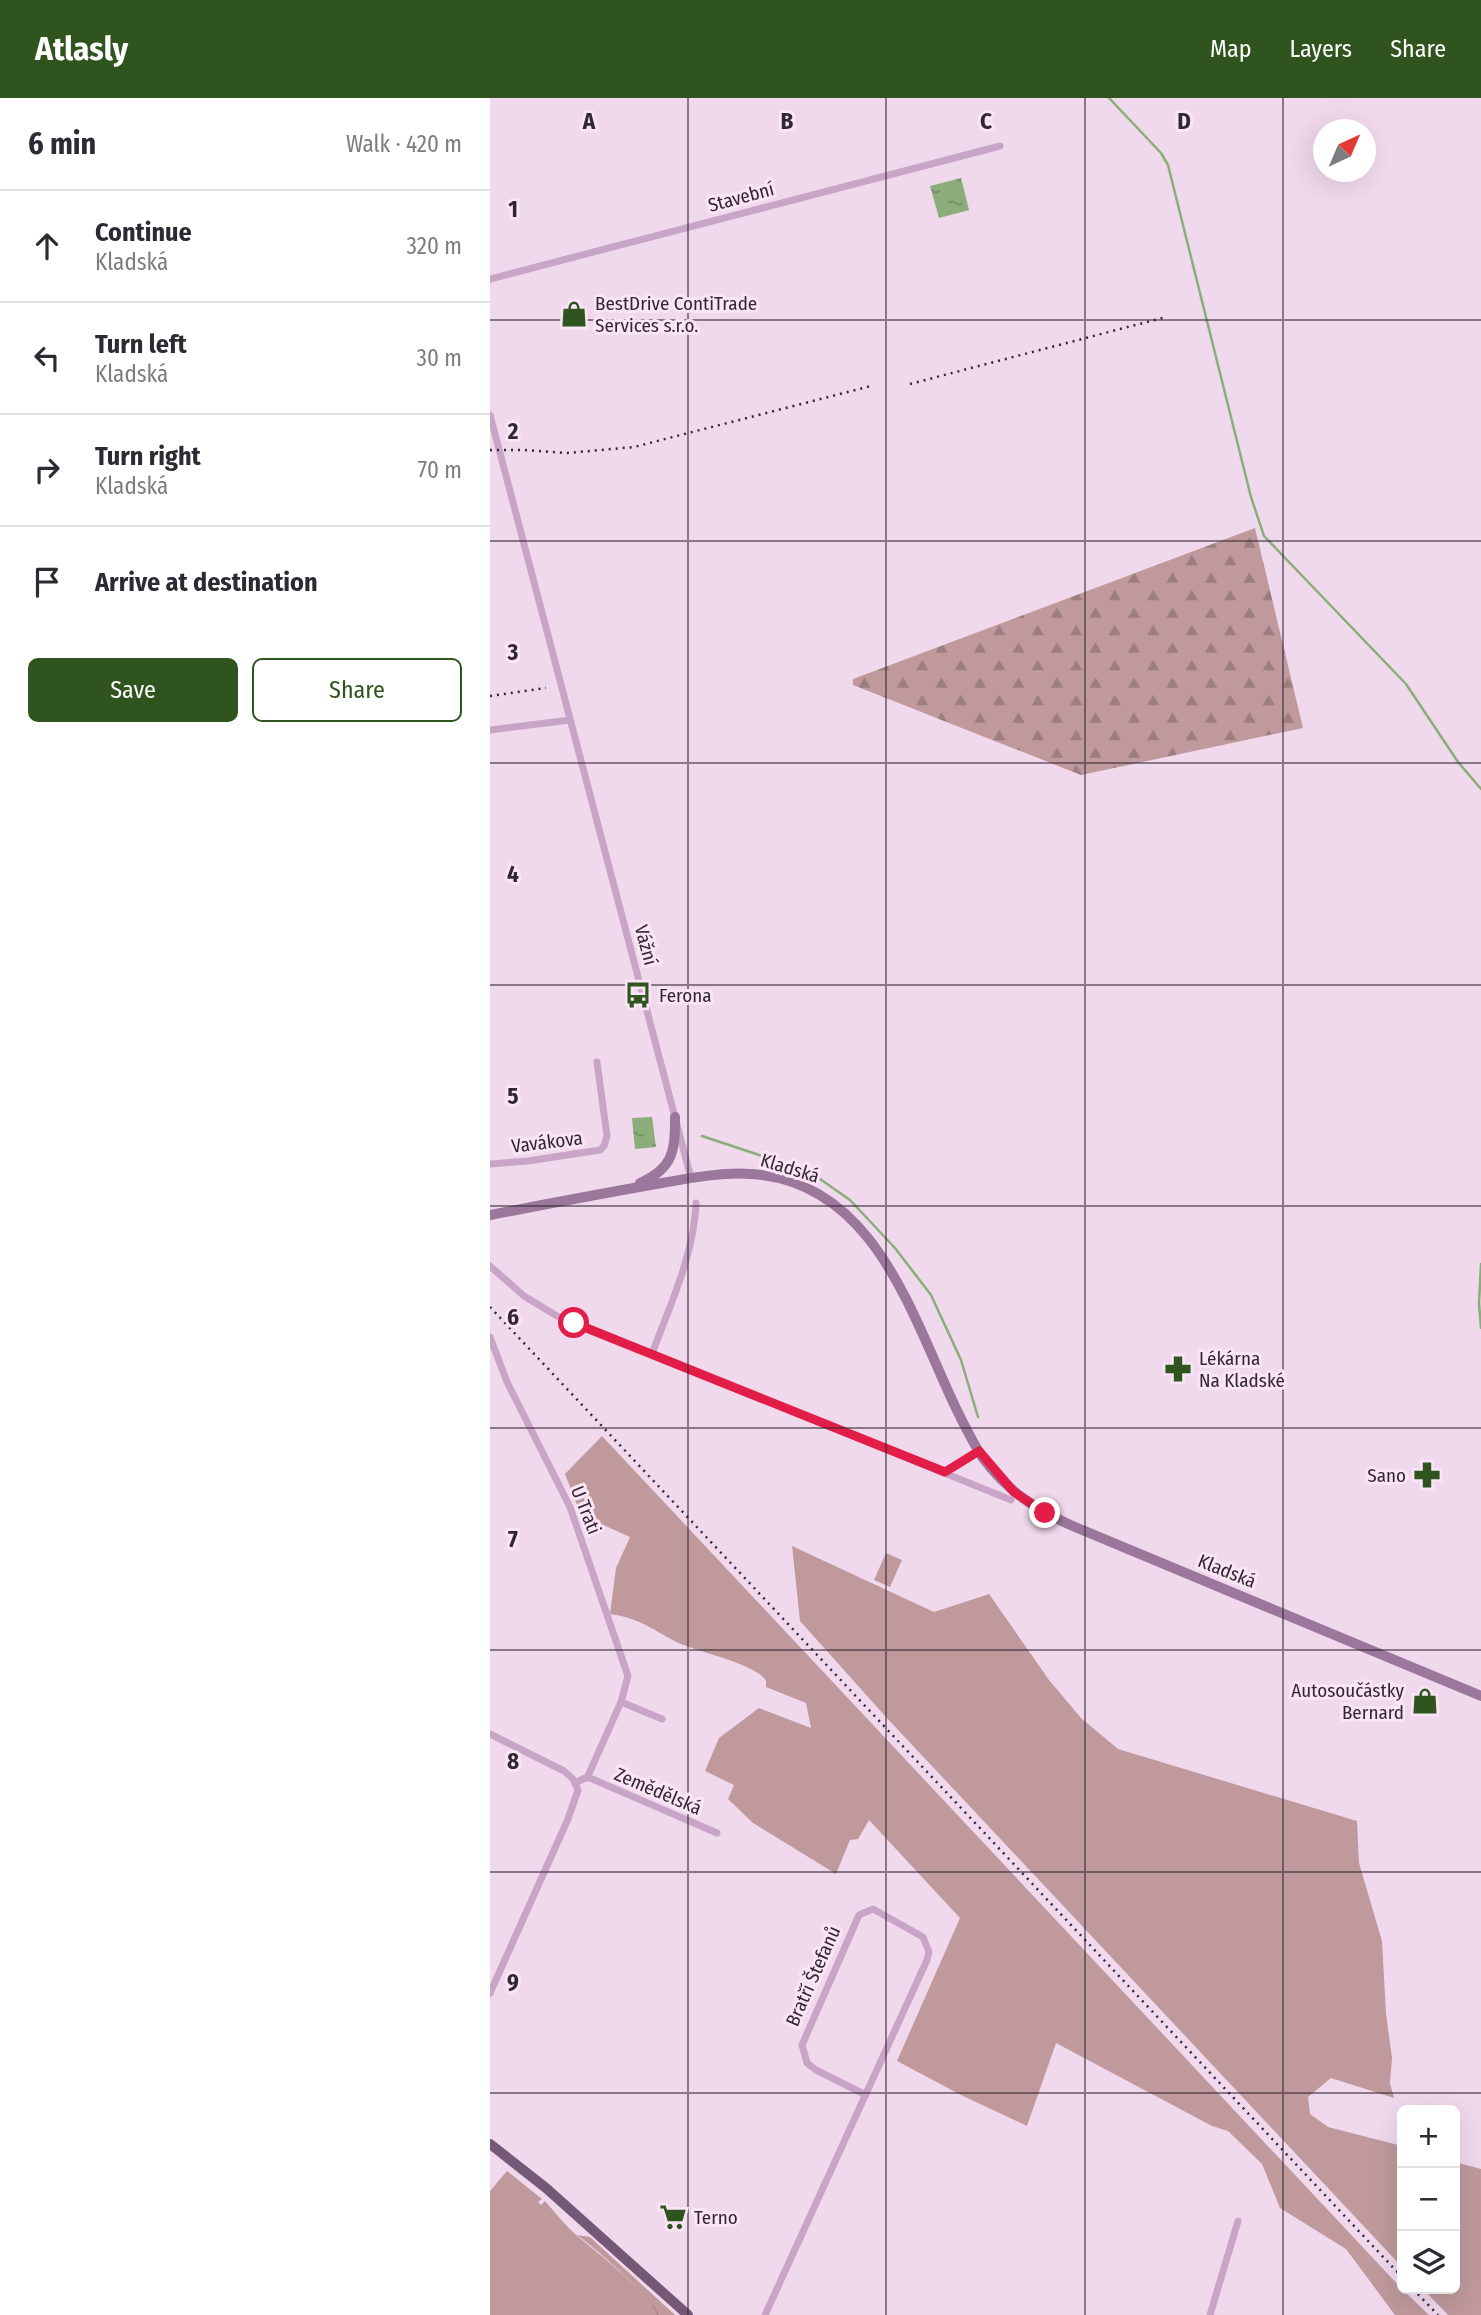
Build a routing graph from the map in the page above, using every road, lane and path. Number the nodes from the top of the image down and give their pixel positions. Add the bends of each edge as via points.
1 (1000, 146) dead end
2 (490, 279) edge
3 (490, 415) edge
4 (570, 720) junction
5 (490, 730) edge
6 (597, 1062) dead end
7 (675, 1116) junction
8 (490, 1164) edge
9 (691, 1178) junction
10 (626, 1189) junction
11 (696, 1203) dead end
12 (490, 1215) edge
13 (490, 1266) edge
14 (490, 1337) edge
15 (652, 1354) junction
16 (979, 1451) junction
17 (945, 1472) junction
18 (1011, 1500) dead end
19 (1481, 1696) edge
20 (621, 1702) junction
21 (663, 1719) dead end
22 (490, 1734) edge
23 (587, 1778) junction
24 (575, 1783) junction
25 (717, 1833) dead end
26 (490, 1993) edge
27 (866, 2095) junction
28 (490, 2144) edge
29 (1238, 2221) dead end
30 (688, 2315) edge
31 (765, 2315) edge
32 (1210, 2315) edge

1 - 2 street, Stavební
3 - 4 street, Vážní
4 - 5 street
4 - 7 street, Vážní
6 - 8 street, Vavákova via 607,1136 600,1150
7 - 9 street, Vážní
7 - 10 main road via 670,1160 656,1175
9 - 10 main road, Kladská
9 - 16 main road, Kladská via 738,1173 769,1176 807,1188 845,1212 889,1266
10 - 12 main road, Kladská
11 - 15 street via 684,1265
13 - 15 street via 541,1308
14 - 20 street, U Trati via 507,1382 570,1507 628,1676
15 - 17 street
16 - 17 street
16 - 19 main road, Kladská via 1014,1492 1054,1518
17 - 18 street
20 - 21 street
20 - 23 street, Zemědělská
22 - 24 street via 564,1771
23 - 24 street, Zemědělská
23 - 25 street, Zemědělská
24 - 26 street via 578,1795
27 - 27 street, Bratří Štefanů via 929,1952 919,1933 873,1909 859,1915 802,2045 807,2063
27 - 31 street, Bratří Štefanů
28 - 30 main road
29 - 32 street

